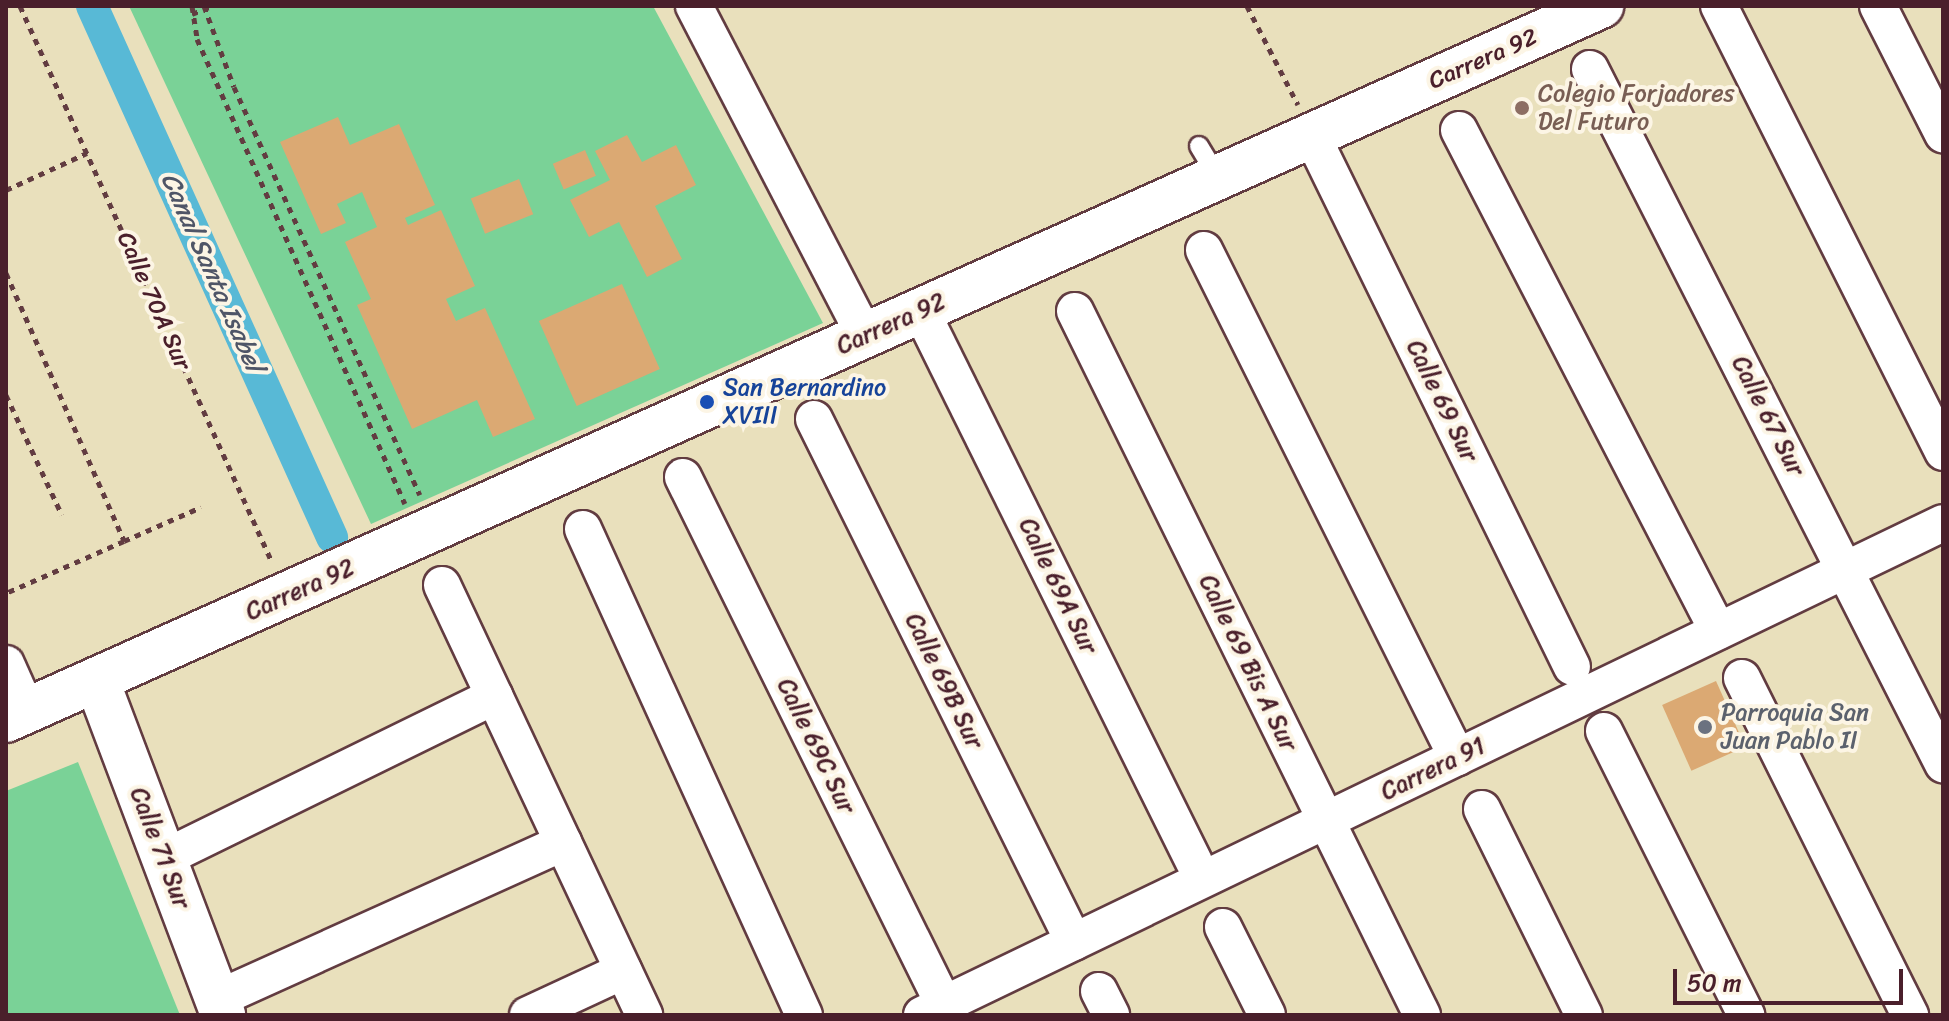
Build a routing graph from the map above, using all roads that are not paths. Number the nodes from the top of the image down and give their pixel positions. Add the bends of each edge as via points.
1 (694, 6) edge
2 (1601, 6) edge
3 (1719, 6) edge
4 (1878, 6) edge
5 (1590, 69) dead end
6 (1308, 125) junction
7 (1459, 130) dead end
8 (1943, 134) edge
9 (1204, 250) dead end
10 (921, 311) junction
11 (1075, 311) dead end
12 (865, 336) junction
13 (814, 419) dead end
14 (1943, 452) edge
15 (683, 477) dead end
16 (1943, 523) edge
17 (583, 529) dead end
18 (1846, 569) junction
19 (442, 585) dead end
20 (1718, 631) junction
21 (6, 664) edge
22 (1572, 667) dead end
23 (1742, 678) dead end
24 (97, 681) junction
25 (494, 696) junction
26 (16, 715) edge
27 (1604, 731) dead end
28 (1457, 757) junction
29 (1943, 764) edge
30 (1482, 809) dead end
31 (1326, 820) junction
32 (563, 843) junction
33 (164, 858) junction
34 (1194, 862) dead end
35 (1223, 927) dead end
36 (1074, 942) junction
37 (623, 971) junction
38 (220, 1007) edge
39 (938, 1012) edge
40 (528, 1015) edge
41 (644, 1015) edge
42 (804, 1015) edge
43 (1267, 1015) edge
44 (1422, 1015) edge
45 (1584, 1015) edge
46 (1746, 1015) edge
47 (1910, 1015) edge

1 - 12 street
2 - 6 street, Carrera 92
3 - 14 street
4 - 8 street
5 - 18 street, Calle 67 Sur
6 - 10 street, Carrera 92 via 1208,162
6 - 22 street, Calle 69 Sur
7 - 20 street
9 - 28 street
10 - 12 street, Carrera 92
10 - 34 street, Calle 69A Sur
11 - 31 street, Calle 69 Bis A Sur
12 - 24 street, Carrera 92
13 - 36 street, Calle 69B Sur
15 - 39 street, Calle 69C Sur
16 - 18 street, Carrera 91
17 - 42 street
18 - 20 street, Carrera 91
18 - 29 street, Calle 67 Sur
19 - 25 street
20 - 28 street, Carrera 91
21 - 26 street
23 - 47 street
24 - 26 street, Carrera 92
24 - 33 street, Calle 71 Sur
25 - 32 street
25 - 33 street
27 - 46 street
28 - 31 street, Carrera 91
30 - 45 street
31 - 36 street, Carrera 91
31 - 44 street, Calle 69 Bis A Sur
32 - 37 street
32 - 38 street
33 - 38 street, Calle 71 Sur
35 - 43 street
36 - 39 street, Carrera 91
37 - 40 street
37 - 41 street

